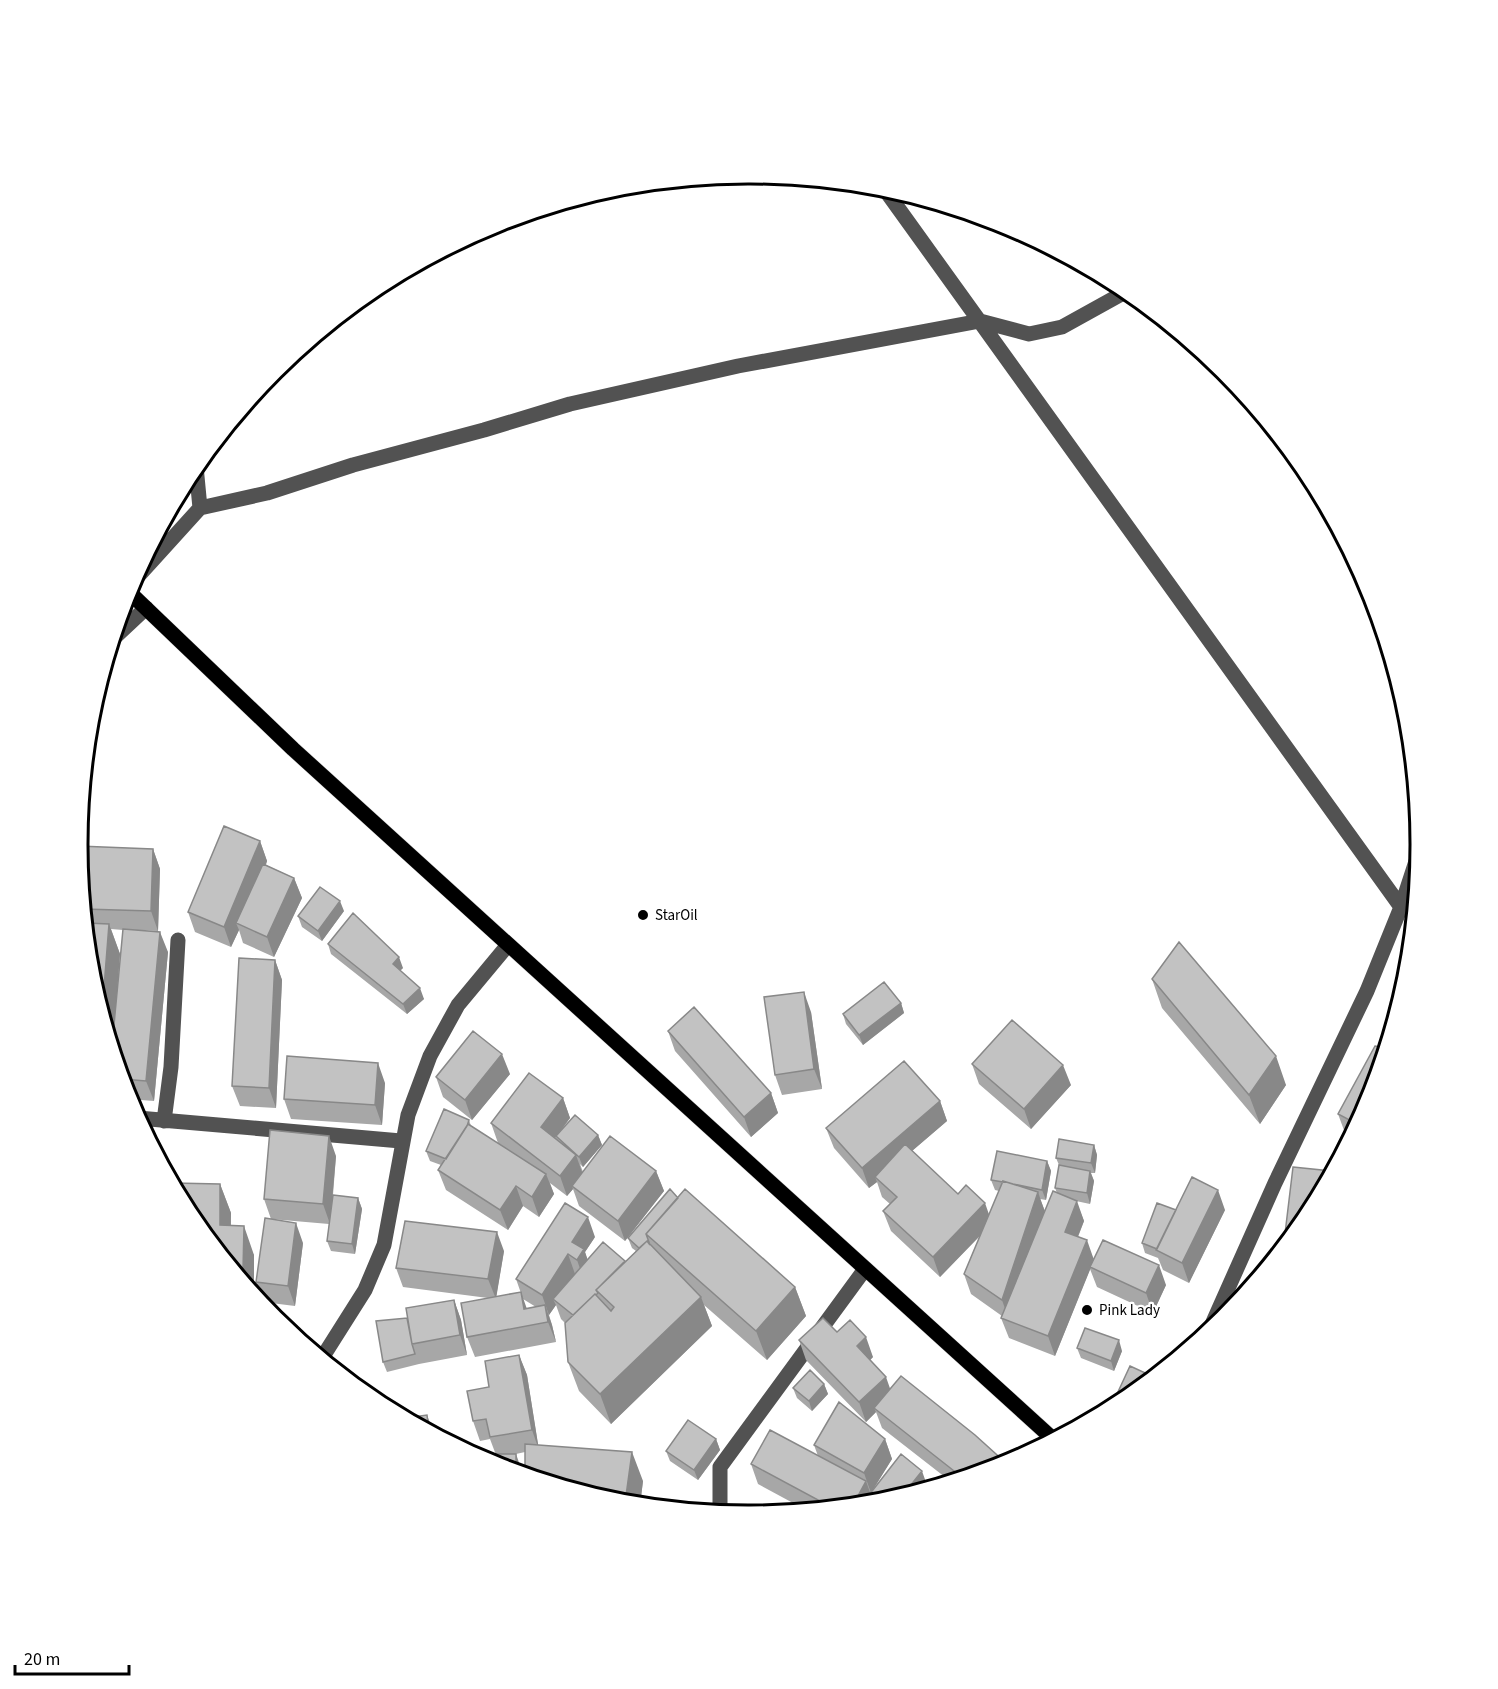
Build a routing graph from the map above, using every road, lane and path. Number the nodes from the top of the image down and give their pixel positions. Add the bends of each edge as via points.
1 (893, 201) edge
2 (1118, 296) edge
3 (980, 321) junction
4 (198, 482) edge
5 (200, 508) junction
6 (154, 559) edge
7 (136, 599) edge
8 (146, 608) junction
9 (126, 627) edge
10 (1408, 885) edge
11 (1401, 907) junction
12 (178, 940) dead end
13 (507, 945) junction
14 (149, 1119) edge
15 (165, 1121) junction
16 (401, 1141) junction
17 (865, 1269) junction
18 (1219, 1309) edge
19 (326, 1351) edge
20 (1047, 1434) edge
21 (720, 1504) edge

1 - 3 street
2 - 3 street via 1062,327 1029,334
3 - 5 street via 738,366 592,399 353,465 267,493
3 - 11 street
4 - 5 street
5 - 6 street
7 - 8 main road
8 - 9 street
8 - 13 main road
10 - 11 street
11 - 18 street via 1367,991
12 - 15 street
13 - 16 street via 458,1005 430,1056
13 - 17 main road
14 - 15 street
15 - 16 street
16 - 19 street via 384,1245 365,1290
17 - 20 main road
17 - 21 street via 720,1467

